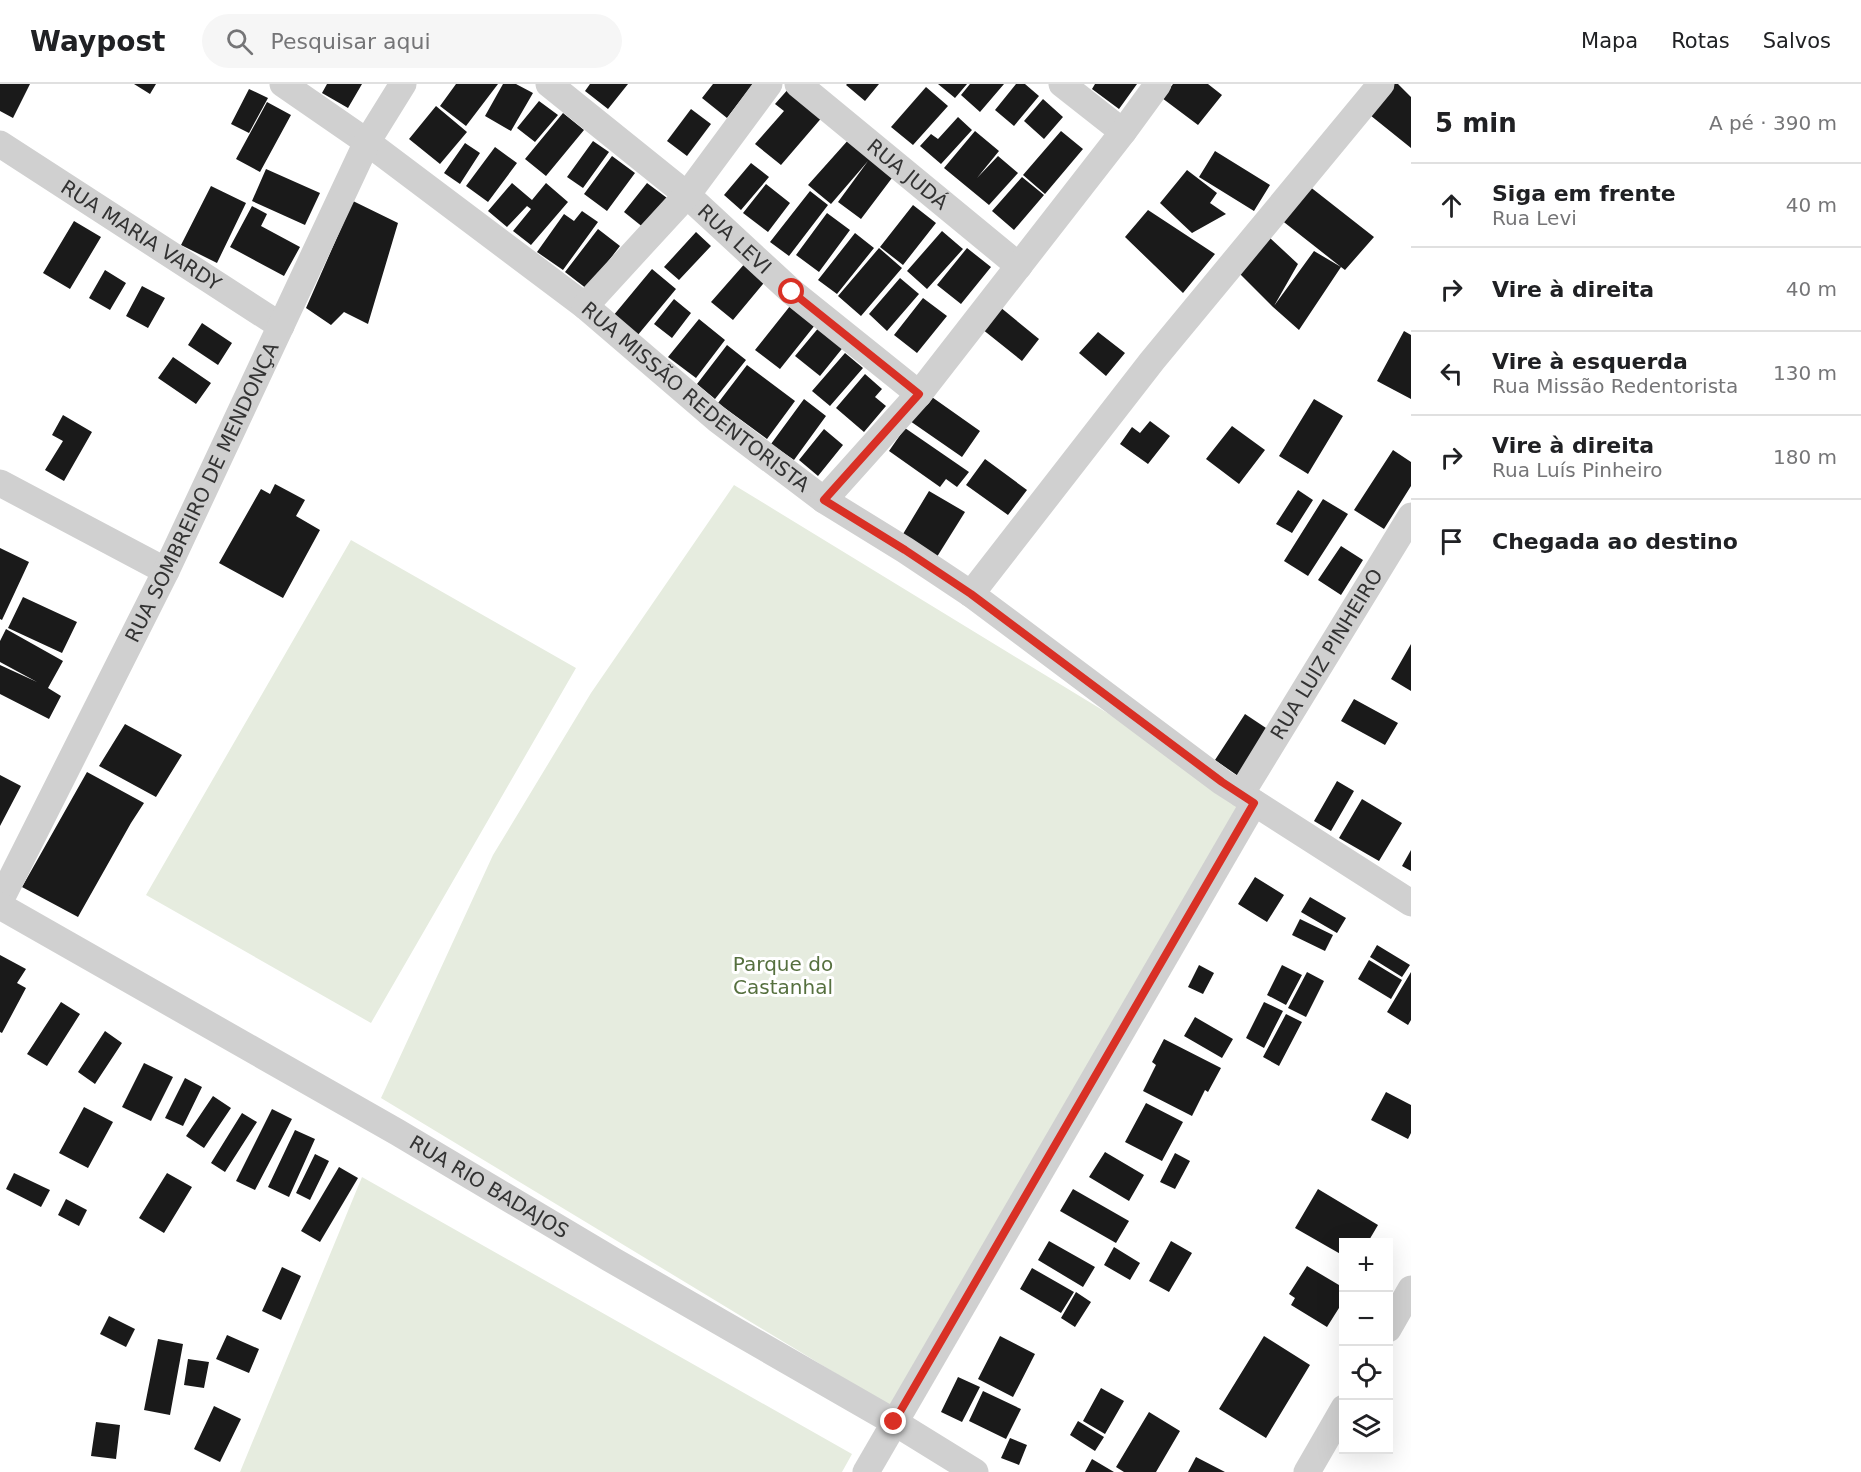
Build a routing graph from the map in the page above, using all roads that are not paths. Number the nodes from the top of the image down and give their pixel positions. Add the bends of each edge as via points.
1 (283, 84) edge
2 (403, 84) edge
3 (549, 84) edge
4 (769, 84) edge
5 (798, 84) edge
6 (1062, 84) edge
7 (1158, 84) edge
8 (1381, 84) edge
9 (1123, 132) junction
10 (367, 142) junction
11 (0, 144) edge
12 (687, 195) junction
13 (1019, 266) junction
14 (585, 306) junction
15 (281, 326) junction
16 (919, 394) junction
17 (0, 483) edge
18 (824, 500) junction
19 (1411, 516) edge
20 (165, 571) junction
21 (971, 594) junction
22 (1247, 798) junction
23 (0, 901) edge
24 (1411, 903) edge
25 (0, 906) edge
26 (1411, 1289) edge
27 (1393, 1322) edge
28 (1339, 1417) edge
29 (894, 1422) junction
30 (866, 1472) edge
31 (975, 1472) edge
32 (1307, 1472) edge

1 - 10 street, RUA MISSÃO REDENTORISTA
2 - 10 street, RUA SOMBREIRO DE MENDONÇA
3 - 12 street, RUA LEVI
4 - 12 street
5 - 13 street, RUA JUDÁ
6 - 9 street
7 - 9 street
8 - 21 street via 1152,361
9 - 13 street
10 - 14 street, RUA MISSÃO REDENTORISTA
10 - 15 street, RUA SOMBREIRO DE MENDONÇA
11 - 15 street, RUA MARIA VARDY
12 - 14 street
12 - 16 street, RUA LEVI via 792,292
13 - 16 street
14 - 18 street, RUA MISSÃO REDENTORISTA via 718,420
15 - 20 street, RUA SOMBREIRO DE MENDONÇA
16 - 18 street
17 - 20 street
18 - 21 street, RUA MISSÃO REDENTORISTA
19 - 22 street, RUA LUIZ PINHEIRO
20 - 23 street, RUA SOMBREIRO DE MENDONÇA
21 - 22 street, RUA MISSÃO REDENTORISTA
22 - 24 street, RUA MISSÃO REDENTORISTA
22 - 29 street, RUA LUIZ PINHEIRO
25 - 29 street, RUA RIO BADAJOS
26 - 27 street
28 - 32 street
29 - 30 street, RUA LUIZ PINHEIRO
29 - 31 street, RUA RIO BADAJOS

